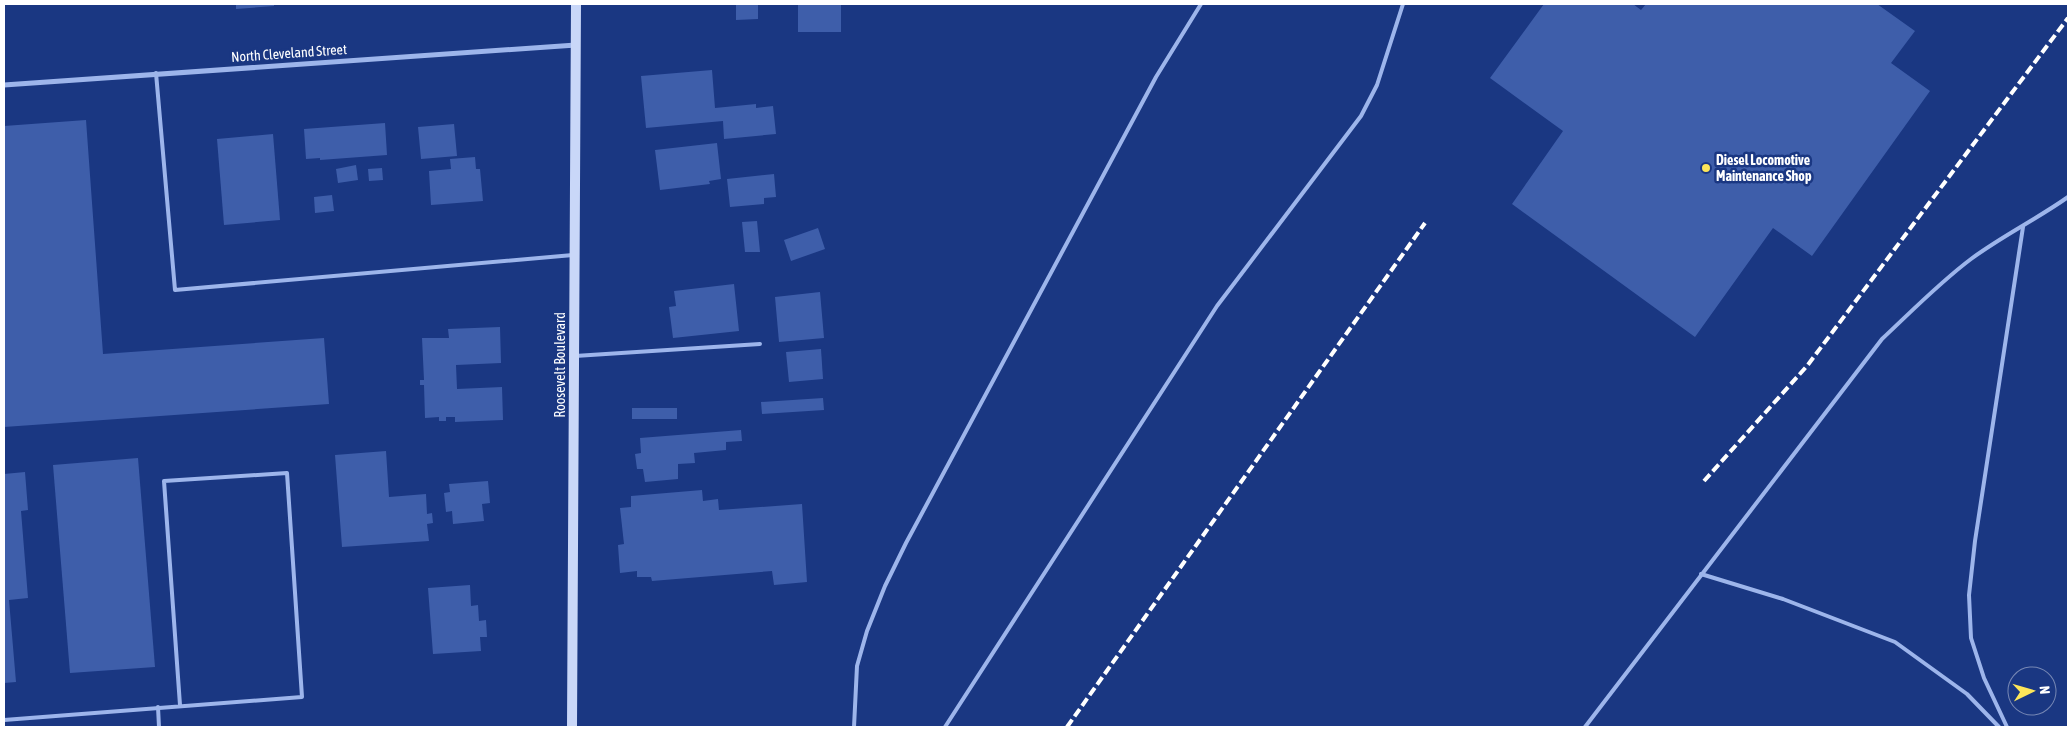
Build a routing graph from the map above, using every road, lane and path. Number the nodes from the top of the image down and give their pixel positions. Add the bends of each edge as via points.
1 (576, 4) edge
2 (1201, 4) edge
3 (1403, 4) edge
4 (576, 46) junction
5 (156, 73) junction
6 (4, 85) edge
7 (2068, 196) edge
8 (2023, 227) junction
9 (575, 255) junction
10 (760, 344) dead end
11 (574, 356) junction
12 (1702, 574) junction
13 (180, 705) junction
14 (158, 707) junction
15 (4, 720) edge
16 (159, 727) edge
17 (572, 727) edge
18 (854, 727) edge
19 (946, 727) edge
20 (1585, 727) edge
21 (1999, 727) edge
22 (2007, 727) edge

1 - 4 main road, Roosevelt Boulevard
2 - 18 lane via 1156,77 906,543 867,631 857,666
3 - 19 lane via 1377,85 1361,116 1217,306
4 - 5 street, North Cleveland Street
4 - 9 main road, Roosevelt Boulevard
5 - 6 street, North Cleveland Street
5 - 9 lane via 175,290
7 - 8 lane
8 - 12 lane via 1972,259 1882,339
8 - 22 lane via 1969,595 1971,638 1984,678
9 - 11 main road, Roosevelt Boulevard
10 - 11 lane
11 - 17 main road, Roosevelt Boulevard
12 - 20 lane
12 - 21 lane via 1895,642 1966,694
13 - 13 lane via 302,696 287,473 164,481
13 - 14 lane
14 - 15 lane
14 - 16 lane

